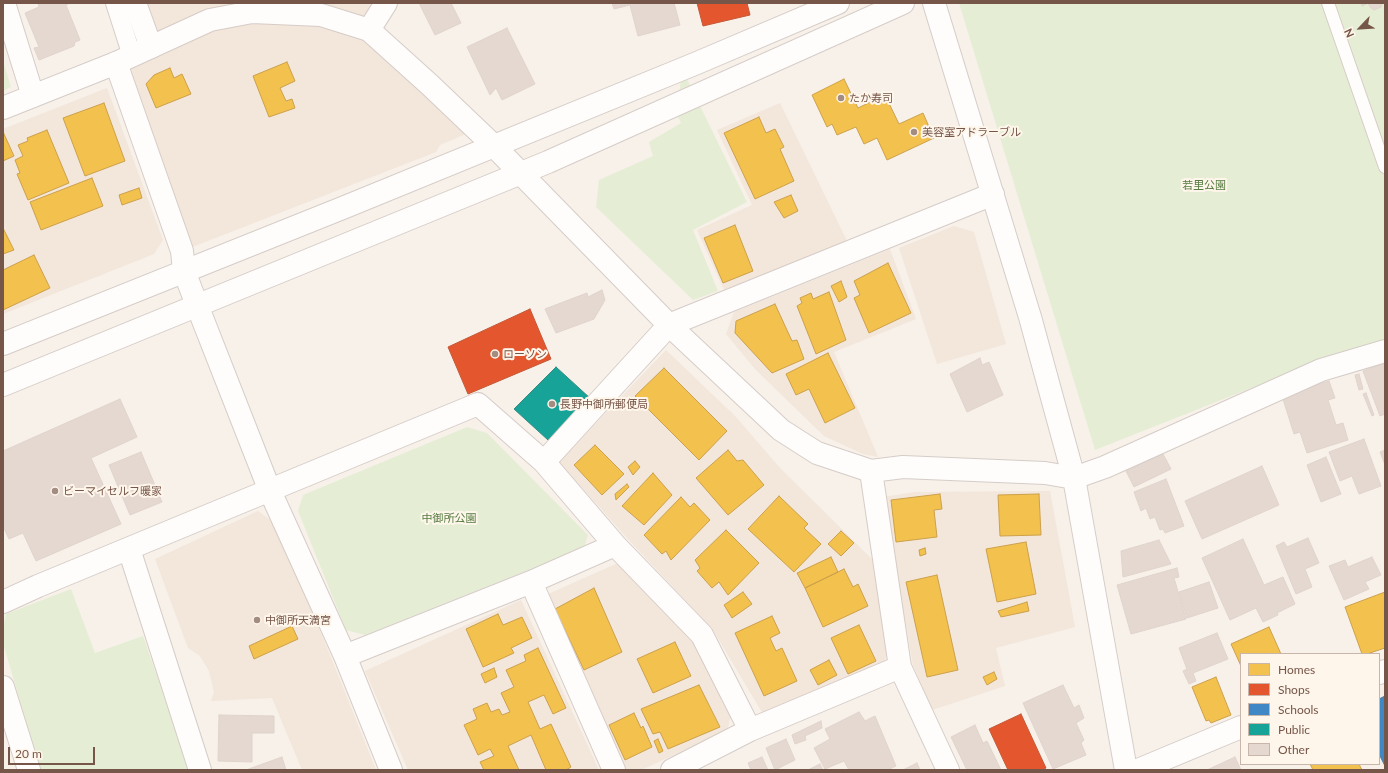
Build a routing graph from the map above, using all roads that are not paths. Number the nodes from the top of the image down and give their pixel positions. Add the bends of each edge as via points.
1 (4, 3) edge
2 (115, 3) edge
3 (135, 3) edge
4 (386, 3) edge
5 (838, 3) edge
6 (903, 3) edge
7 (934, 3) edge
8 (1328, 3) edge
9 (368, 30) junction
10 (133, 55) junction
11 (33, 96) junction
12 (3, 108) edge
13 (494, 146) junction
14 (1385, 167) edge
15 (520, 173) junction
16 (993, 194) junction
17 (184, 271) junction
18 (197, 305) junction
19 (669, 325) junction
20 (3, 344) edge
21 (1385, 351) edge
22 (3, 385) edge
23 (544, 462) junction
24 (871, 471) junction
25 (1074, 478) junction
26 (270, 491) junction
27 (615, 545) junction
28 (129, 549) junction
29 (531, 582) junction
30 (3, 602) edge
31 (345, 656) junction
32 (900, 667) junction
33 (3, 687) edge
34 (1240, 727) edge
35 (750, 730) junction
36 (29, 770) edge
37 (200, 770) edge
38 (391, 770) edge
39 (614, 770) edge
40 (672, 770) edge
41 (948, 770) edge
42 (1126, 770) edge
43 (1138, 770) edge

1 - 11 street
2 - 10 street
3 - 10 street
4 - 9 street
5 - 13 street
6 - 15 street
7 - 16 street
8 - 14 lane
9 - 10 street via 321,15 252,12 206,21
9 - 13 street
10 - 11 street
10 - 17 street via 182,250
11 - 12 street
13 - 15 street
13 - 17 street
15 - 18 street
15 - 19 street
16 - 19 street
16 - 25 street
17 - 18 street
17 - 20 street
18 - 22 street
18 - 26 street
19 - 23 street
19 - 24 street via 781,430 817,453
21 - 25 street via 1321,370 1105,467
23 - 26 street via 478,404
23 - 27 street
24 - 25 street via 903,466 1045,473
24 - 32 street
25 - 42 street
26 - 28 street
26 - 31 street
27 - 29 street
27 - 35 street via 702,635
28 - 30 street
28 - 37 street
29 - 31 street
29 - 39 street
31 - 38 street
32 - 35 street
32 - 41 street
33 - 36 street
34 - 43 street
35 - 40 street

